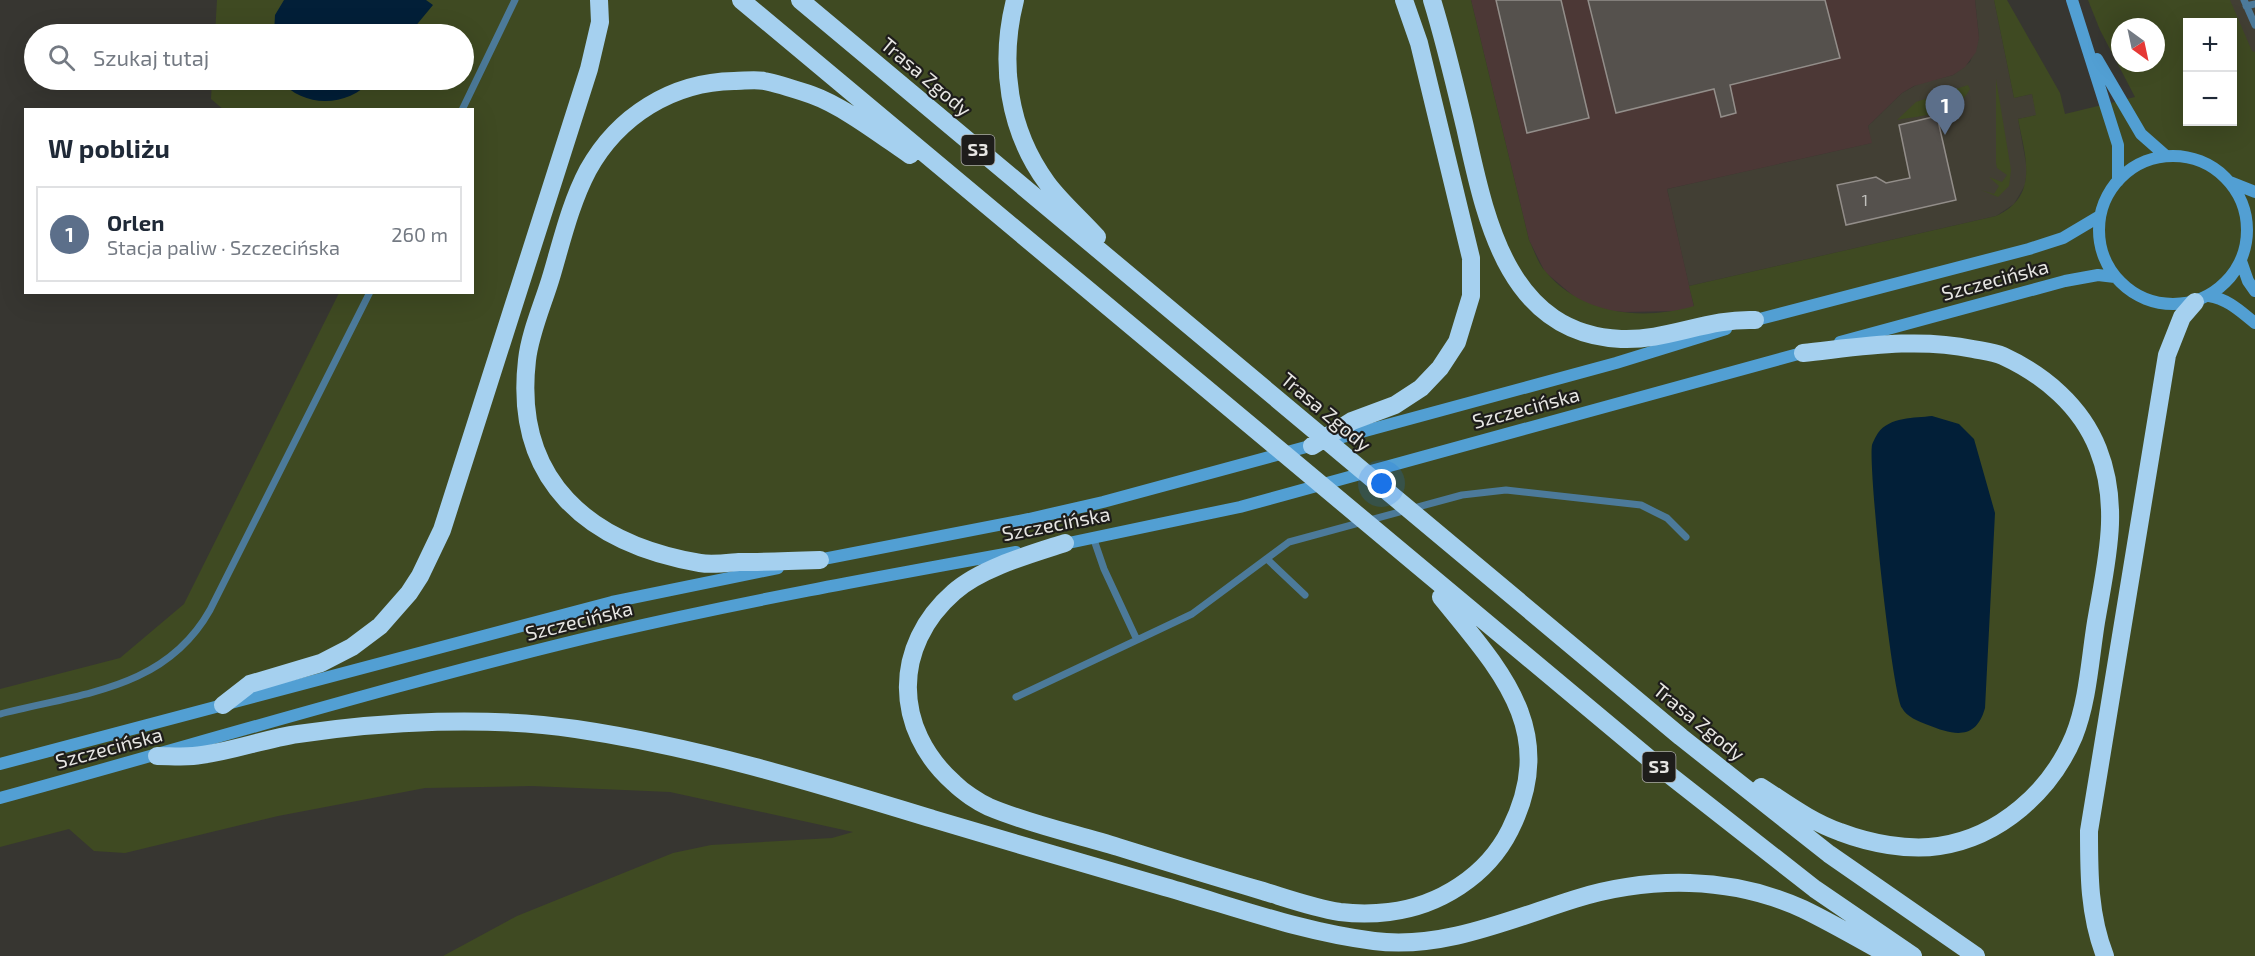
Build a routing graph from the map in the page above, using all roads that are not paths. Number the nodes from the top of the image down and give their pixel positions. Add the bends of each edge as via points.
1 (516, 0) edge
2 (599, 0) edge
3 (741, 0) edge
4 (800, 0) edge
5 (1015, 0) edge
6 (1404, 0) edge
7 (1432, 0) edge
8 (2072, 0) edge
9 (2245, 3) edge
10 (2255, 3) edge
11 (2255, 26) edge
12 (2085, 37) junction
13 (474, 86) edge
14 (472, 90) edge
15 (463, 108) edge
16 (2166, 156) junction
17 (2118, 181) junction
18 (2230, 182) junction
19 (2255, 192) edge
20 (989, 207) junction
21 (2100, 216) junction
22 (2251, 242) edge
23 (2241, 261) junction
24 (2115, 277) junction
25 (2255, 291) edge
26 (369, 294) edge
27 (1156, 299) junction
28 (2202, 299) junction
29 (1755, 320) junction
30 (2255, 323) edge
31 (1803, 353) junction
32 (1312, 446) junction
33 (1093, 537) junction
34 (1686, 537) dead end
35 (1065, 543) junction
36 (1267, 559) junction
37 (820, 560) junction
38 (1416, 565) junction
39 (1305, 595) dead end
40 (1137, 640) junction
41 (1016, 697) dead end
42 (223, 705) junction
43 (0, 714) edge
44 (1681, 737) junction
45 (157, 756) junction
46 (0, 764) edge
47 (0, 798) edge
48 (1890, 956) edge
49 (1913, 956) edge
50 (1976, 956) edge
51 (2105, 956) edge

1 - 13 lane
2 - 42 highway via 600,22 589,69 432,554 396,609 363,639 321,663 250,684
3 - 20 highway, S3
4 - 27 highway, Trasa Zgody / S3
5 - 27 highway via 1005,56 1011,103 1027,150 1047,184
6 - 32 highway via 1419,43 1471,258 1471,297 1457,342 1421,388 1395,405 1352,421
7 - 29 highway via 1490,225 1507,266 1529,297 1577,330 1619,339 1665,335 1729,319
8 - 12 main road
9 - 10 lane
9 - 11 lane
12 - 16 main road via 2140,134
12 - 17 main road via 2118,145
14 - 15 lane
16 - 17 main road via 2140,164
16 - 18 main road via 2201,161
17 - 21 main road
18 - 19 main road
18 - 22 main road via 2242,201
20 - 37 highway via 814,96 763,80 716,81 677,90 645,107 615,132 588,170 568,220 527,358 525,396 531,435 553,485 572,508 630,545 702,564
20 - 38 highway, S3
21 - 24 main road via 2103,255
21 - 29 main road, Szczecińska via 2063,238 2040,245
22 - 23 main road
23 - 25 main road
23 - 28 main road via 2228,281
24 - 28 main road via 2143,298 2178,305
24 - 31 main road, Szczecińska via 2098,275 2065,281
26 - 43 lane via 210,610 192,637 168,660 137,678
27 - 44 highway, Trasa Zgody / S3
28 - 30 main road via 2219,297
28 - 51 highway via 2182,317 2167,355 2089,831 2095,930
29 - 32 main road, Szczecińska via 1616,363
31 - 33 main road, Szczecińska via 1240,507
31 - 44 highway via 1910,342 1944,343 2001,355 2044,379 2076,410 2097,447 2110,485 2112,526 2075,734 2058,768 2025,807 1981,833 1938,846 1886,844 1840,832 1812,819
32 - 37 main road, Szczecińska via 1068,510
33 - 35 main road, Szczecińska
33 - 40 lane
34 - 36 lane via 1667,518 1641,505 1506,490 1462,495 1289,543
35 - 38 highway via 969,582 955,591 930,619 916,642 906,685 914,726 927,753 954,783 988,807 1310,905 1356,913 1418,906 1469,879 1491,859 1508,835 1520,808 1526,780 1526,736 1514,694 1499,669
35 - 45 main road, Szczecińska via 613,632 260,724
36 - 39 lane
36 - 40 lane via 1192,614
37 - 42 main road, Szczecińska via 612,602
38 - 49 highway, S3 via 1667,774 1815,889
40 - 41 lane
42 - 46 main road, Szczecińska
44 - 50 highway, Trasa Zgody / S3 via 1829,854
45 - 47 main road, Szczecińska
45 - 48 highway via 195,756 295,734 404,724 490,723 571,728 653,742 785,773 1325,934 1381,942 1419,940 1494,926 1577,898 1640,883 1692,882 1737,889 1799,907

